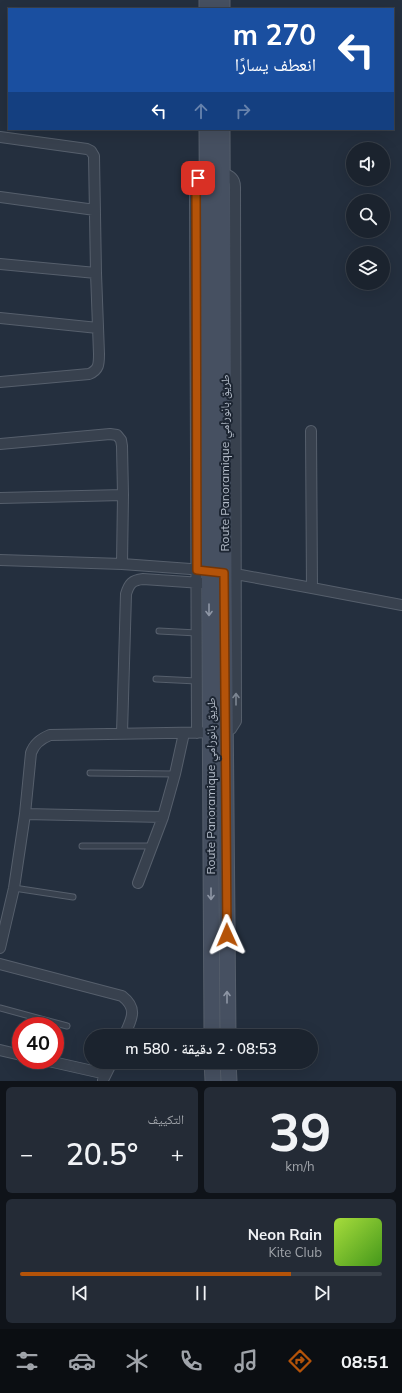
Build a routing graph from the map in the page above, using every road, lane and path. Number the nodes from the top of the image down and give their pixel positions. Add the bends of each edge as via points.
1 (207, 130) edge
2 (222, 130) edge
3 (0, 137) edge
4 (207, 146) junction
5 (222, 146) junction
6 (0, 197) edge
7 (95, 210) junction
8 (0, 264) edge
9 (96, 273) junction
10 (0, 318) edge
11 (98, 328) junction
12 (0, 382) edge
13 (311, 431) dead end
14 (0, 444) edge
15 (123, 495) junction
16 (0, 498) edge
17 (0, 560) edge
18 (122, 564) junction
19 (217, 578) junction
20 (312, 588) junction
21 (402, 605) edge
22 (159, 631) dead end
23 (197, 633) junction
24 (156, 679) dead end
25 (197, 680) junction
26 (225, 732) junction
27 (122, 733) junction
28 (184, 733) junction
29 (203, 733) junction
30 (90, 773) dead end
31 (175, 774) junction
32 (25, 814) junction
33 (163, 817) junction
34 (82, 846) dead end
35 (153, 846) junction
36 (138, 883) dead end
37 (14, 888) junction
38 (73, 897) dead end
39 (0, 948) edge
40 (0, 964) edge
41 (0, 1008) edge
42 (67, 1026) dead end
43 (127, 1029) edge
44 (212, 1029) edge
45 (228, 1029) edge
46 (0, 1050) edge
47 (12, 1053) edge
48 (64, 1066) edge
49 (108, 1069) edge
50 (212, 1069) edge
51 (228, 1069) edge
52 (104, 1078) edge
53 (213, 1081) edge
54 (229, 1081) edge

1 - 4 street, Route Panoramique طريق بانورامي
2 - 5 street, Route Panoramique طريق بانورامي
3 - 7 street via 92,151 95,162
4 - 5 street
4 - 19 street, Route Panoramique طريق بانورامي
5 - 19 street, Route Panoramique طريق بانورامي
6 - 7 street
7 - 9 street
8 - 9 street
9 - 11 street
10 - 11 street
11 - 12 street via 99,365 94,372
13 - 20 street
14 - 15 street via 117,435 122,446
15 - 16 street
15 - 18 street
17 - 18 street
18 - 19 street
19 - 20 street
19 - 23 street
26 -> 19 street, Route Panoramique طريق بانورامي
19 - 27 street via 136,579 131,583 126,594
19 -> 29 street, Route Panoramique طريق بانورامي
20 - 21 street
22 - 23 lane
23 - 25 street
24 - 25 lane
25 - 29 street
26 - 29 street
45 -> 26 street, Route Panoramique طريق بانورامي
27 - 28 street
27 - 32 street via 50,735 38,741 31,753
28 - 29 street
28 - 31 street
29 -> 44 street, Route Panoramique طريق بانورامي
30 - 31 lane
31 - 33 street
32 - 33 street
32 - 37 street
33 - 35 street
34 - 35 lane
35 - 36 street
37 - 38 lane
37 - 39 street
40 - 43 street via 122,996 132,1007 133,1015
41 - 42 lane
46 - 47 street
48 - 52 street
49 - 52 street
50 - 53 street
51 - 54 street

